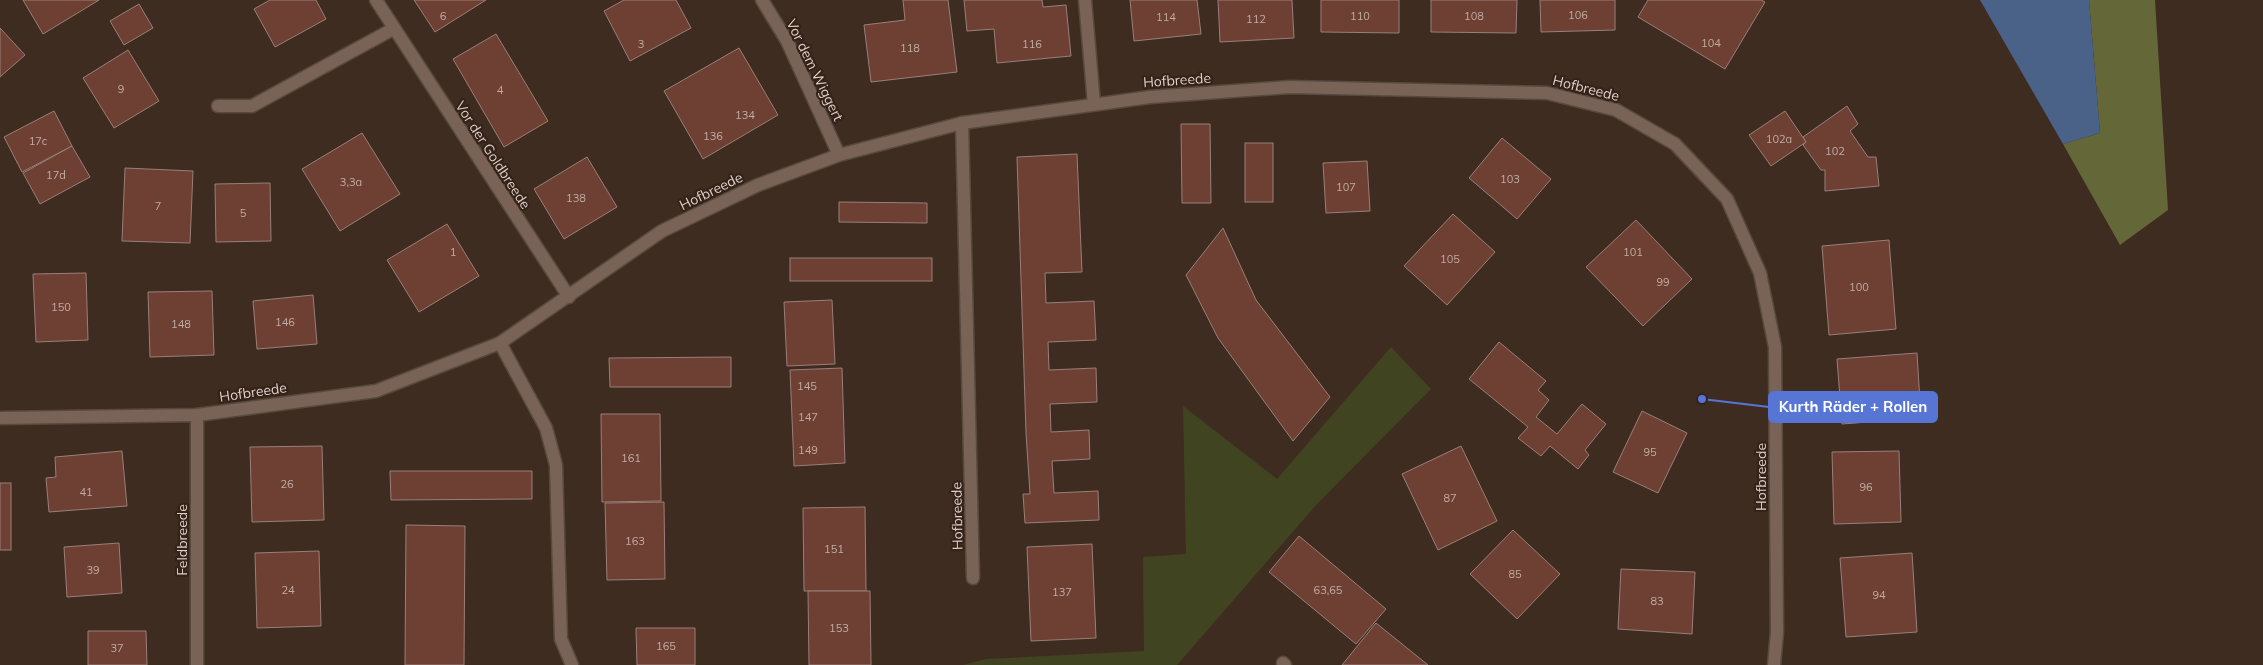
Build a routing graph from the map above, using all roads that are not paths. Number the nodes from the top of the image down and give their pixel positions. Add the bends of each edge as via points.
1 (376, 0) edge
2 (762, 0) edge
3 (1085, 0) edge
4 (393, 29) junction
5 (1094, 104) junction
6 (218, 106) dead end
7 (962, 123) junction
8 (839, 155) junction
9 (569, 297) junction
10 (500, 343) junction
11 (197, 415) junction
12 (0, 418) edge
13 (973, 578) dead end
14 (197, 665) edge
15 (572, 665) edge
16 (1774, 665) edge

1 - 4 street, Vor der Goldbreede
2 - 8 street, Vor dem Wiggert via 787,41
3 - 5 street
4 - 6 street via 252,106
4 - 9 street, Vor der Goldbreede
5 - 7 street, Hofbreede
5 - 16 street, Hofbreede via 1290,87 1547,93 1616,110 1675,144 1727,199 1760,272 1773,337 1777,632
7 - 8 street, Hofbreede
7 - 13 street, Hofbreede
8 - 9 street, Hofbreede via 758,186 662,231
9 - 10 street, Hofbreede
10 - 11 street, Hofbreede via 376,391
10 - 15 street via 546,428 556,465 561,639
11 - 12 street, Hofbreede
11 - 14 street, Feldbreede

